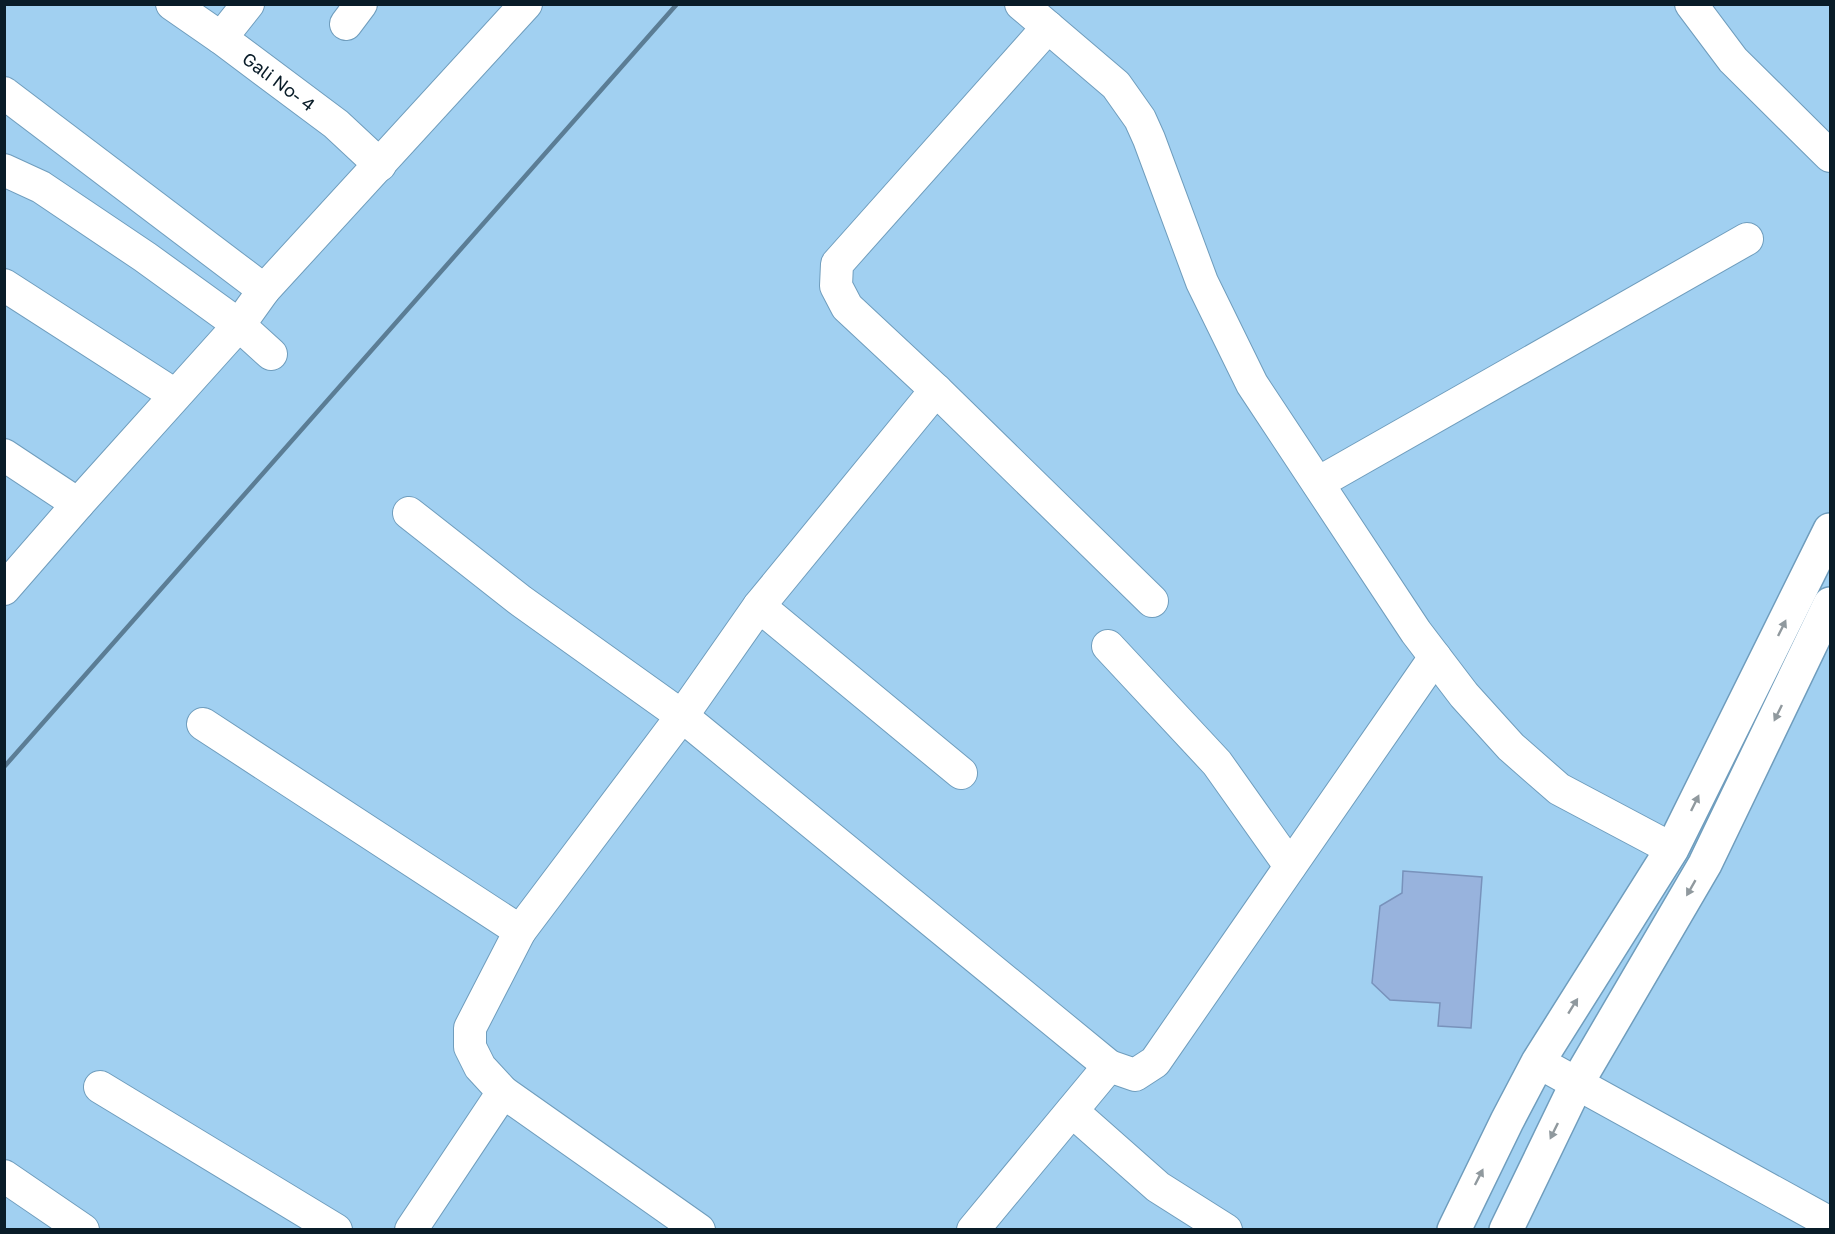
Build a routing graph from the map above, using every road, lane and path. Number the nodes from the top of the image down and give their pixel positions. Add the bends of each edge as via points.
1 (172, 4) edge
2 (248, 4) edge
3 (526, 4) edge
4 (1021, 4) edge
5 (1691, 4) edge
6 (1048, 27) junction
7 (221, 38) junction
8 (4, 93) edge
9 (1830, 156) edge
10 (380, 165) junction
11 (4, 170) edge
12 (1747, 239) dead end
13 (4, 285) edge
14 (264, 290) junction
15 (239, 325) junction
16 (271, 354) dead end
17 (936, 390) junction
18 (175, 395) junction
19 (4, 455) edge
20 (1318, 483) junction
21 (78, 504) junction
22 (409, 513) dead end
23 (1830, 530) edge
24 (4, 589) edge
25 (1152, 601) dead end
26 (1830, 604) edge
27 (759, 606) junction
28 (1108, 646) dead end
29 (1435, 657) junction
30 (682, 716) junction
31 (203, 724) dead end
32 (961, 773) dead end
33 (1672, 849) junction
34 (1290, 867) junction
35 (520, 931) junction
36 (1538, 1062) junction
37 (1109, 1066) junction
38 (1576, 1083) junction
39 (100, 1087) dead end
40 (503, 1092) junction
41 (1072, 1111) junction
42 (4, 1176) edge
43 (1830, 1224) edge
44 (82, 1230) edge
45 (336, 1230) edge
46 (411, 1230) edge
47 (699, 1230) edge
48 (973, 1230) edge
49 (1226, 1230) edge
50 (1454, 1230) edge
51 (1506, 1230) edge

1 - 7 street, Gali No- 4
2 - 7 street
3 - 10 street
4 - 6 street
5 - 9 street via 1733,60
6 - 17 street via 837,264 836,286 847,307
6 - 20 street via 1116,85 1140,119 1207,292 1252,384
7 - 10 street, Gali No- 4 via 336,124
8 - 14 street
10 - 14 street
11 - 15 street via 41,187
12 - 20 street
13 - 18 street
14 - 15 street
15 - 16 street
15 - 18 street
17 - 25 street
17 - 27 street
18 - 21 street
19 - 21 street
20 - 29 street
21 - 24 street
22 - 30 street via 521,601
33 -> 23 main road
26 -> 38 main road via 1706,864
27 - 30 street
27 - 32 street
28 - 34 street via 1217,763
29 - 33 street via 1511,747 1559,789
29 - 34 street
30 - 35 street
30 - 37 street
31 - 35 street
36 -> 33 main road
34 - 37 street via 1155,1062 1135,1075
35 - 40 street via 470,1028 470,1047 480,1067
36 - 38 street
50 -> 36 main road
37 - 41 street
38 - 43 street
38 -> 51 main road
39 - 45 street
40 - 46 street
40 - 47 street
41 - 48 street
41 - 49 street via 1158,1187
42 - 44 street

